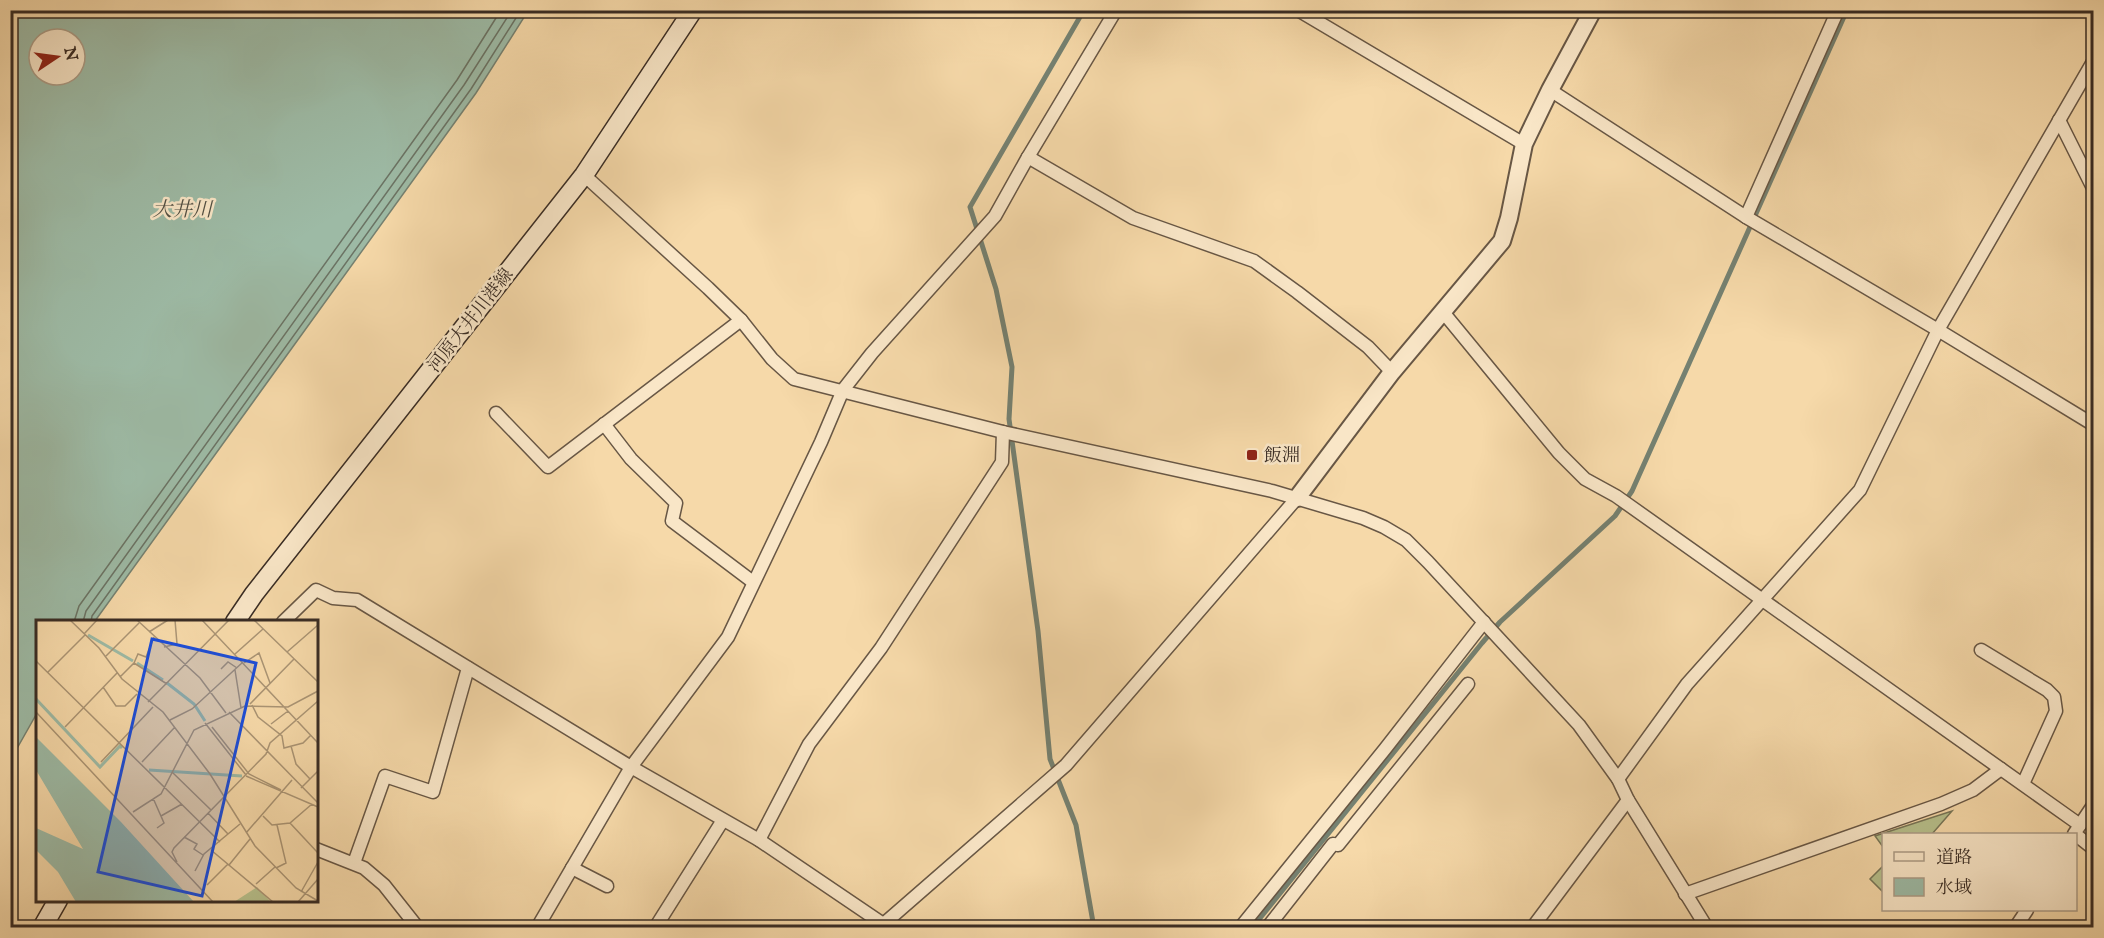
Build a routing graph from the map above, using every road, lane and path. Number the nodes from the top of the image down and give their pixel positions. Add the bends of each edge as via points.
1 (693, 10) edge
2 (1116, 10) edge
3 (1298, 10) edge
4 (1593, 10) edge
5 (1838, 10) edge
6 (2094, 60) edge
7 (1550, 90) junction
8 (2059, 120) junction
9 (1524, 144) junction
10 (1028, 157) junction
11 (584, 176) junction
12 (2094, 190) edge
13 (1747, 218) junction
14 (1443, 312) junction
15 (741, 320) junction
16 (1938, 330) junction
17 (1392, 372) junction
18 (843, 390) junction
19 (496, 413) dead end
20 (604, 424) junction
21 (2094, 425) edge
22 (1004, 433) junction
23 (1297, 498) junction
24 (753, 582) junction
25 (1761, 599) junction
26 (236, 620) edge
27 (284, 620) edge
28 (1485, 622) junction
29 (1981, 650) dead end
30 (468, 668) junction
31 (1468, 684) dead end
32 (631, 767) junction
33 (2001, 769) junction
34 (1618, 778) junction
35 (2023, 784) junction
36 (1628, 800) junction
37 (2094, 804) edge
38 (723, 820) junction
39 (2076, 831) edge
40 (759, 840) junction
41 (2094, 849) edge
42 (318, 850) edge
43 (354, 863) junction
44 (572, 868) junction
45 (607, 886) dead end
46 (1685, 894) junction
47 (57, 902) edge
48 (2025, 911) edge
49 (883, 926) edge
50 (42, 927) edge
51 (415, 927) edge
52 (537, 927) edge
53 (655, 927) edge
54 (1240, 927) edge
55 (1267, 927) edge
56 (1532, 927) edge
57 (1707, 927) edge
58 (2015, 927) edge

1 - 11 main road, 河原大井川港線
2 - 10 street
3 - 9 street
4 - 7 street
5 - 13 street
6 - 8 street
7 - 9 street
7 - 13 street
8 - 12 street
8 - 16 street
9 - 14 street via 1502,241
10 - 17 street via 1133,218 1254,261 1368,347
10 - 18 street via 990,221 872,352
11 - 15 street
11 - 26 main road, 河原大井川港線
13 - 16 street
14 - 17 street
14 - 25 street via 1585,479 1616,496
15 - 18 street via 772,359 794,379
15 - 20 street
16 - 21 street
16 - 25 street via 1860,490
17 - 23 street
18 - 22 street
18 - 24 street
19 - 20 street via 548,467
20 - 24 street via 631,459 676,503 672,520
22 - 23 street
22 - 40 street via 1002,462 881,648 809,744
23 - 28 street via 1363,518 1406,540
23 - 49 street via 1064,766
24 - 32 street via 728,637
25 - 33 street
25 - 34 street via 1687,684
27 - 30 street via 316,590 333,598 357,600
28 - 34 street via 1579,725
28 - 54 street
29 - 35 street via 2054,697 2056,711
30 - 32 street
30 - 43 street via 433,792 385,776
31 - 55 street
32 - 38 street
32 - 44 street
33 - 35 street
33 - 46 street via 1974,790 1941,804
34 - 36 street
35 - 39 street
36 - 46 street
36 - 56 street
37 - 39 street
38 - 40 street
38 - 53 street
39 - 41 street
40 - 49 street
42 - 43 street
43 - 51 street via 384,885
44 - 45 street
44 - 52 street
46 - 57 street
47 - 50 main road
48 - 58 street

